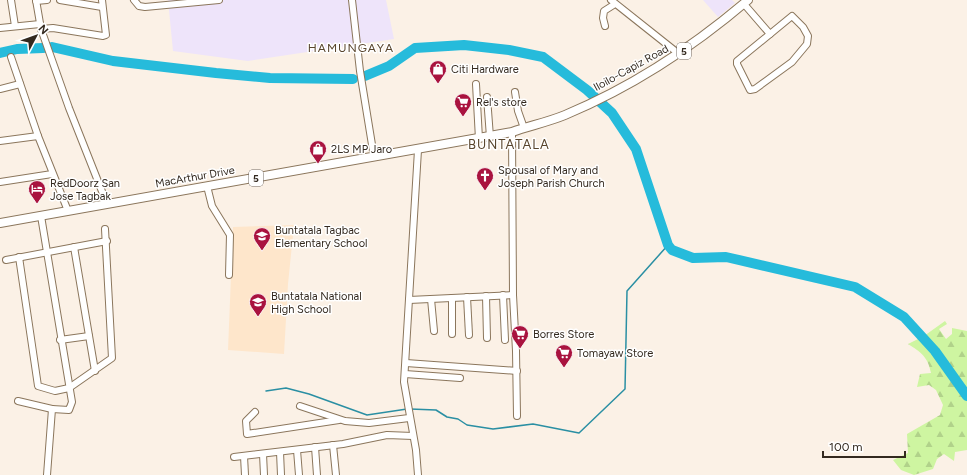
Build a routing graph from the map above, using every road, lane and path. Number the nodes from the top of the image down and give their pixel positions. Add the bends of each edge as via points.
1 (11, 0) edge
2 (36, 0) edge
3 (47, 0) edge
4 (60, 0) edge
5 (102, 0) edge
6 (134, 0) edge
7 (219, 0) edge
8 (352, 0) edge
9 (613, 2) edge
10 (746, 2) edge
11 (102, 8) junction
12 (15, 26) junction
13 (605, 26) dead end
14 (40, 27) junction
15 (0, 28) edge
16 (770, 34) junction
17 (679, 54) junction
18 (11, 58) dead end
19 (20, 84) junction
20 (476, 84) dead end
21 (0, 89) edge
22 (515, 92) dead end
23 (487, 97) dead end
24 (524, 128) junction
25 (512, 132) junction
26 (38, 136) junction
27 (490, 137) junction
28 (479, 139) junction
29 (0, 141) edge
30 (418, 150) junction
31 (374, 157) junction
32 (52, 174) junction
33 (0, 182) edge
34 (207, 186) junction
35 (107, 204) junction
36 (68, 211) junction
37 (41, 216) junction
38 (0, 223) edge
39 (105, 229) dead end
40 (107, 241) junction
41 (74, 247) junction
42 (46, 252) junction
43 (19, 257) junction
44 (6, 260) dead end
45 (229, 274) dead end
46 (503, 295) junction
47 (513, 295) junction
48 (486, 296) junction
49 (467, 297) junction
50 (452, 298) junction
51 (431, 299) junction
52 (409, 300) junction
53 (434, 331) dead end
54 (452, 334) dead end
55 (469, 335) dead end
56 (89, 336) junction
57 (487, 338) dead end
58 (60, 340) junction
59 (505, 340) dead end
60 (406, 363) junction
61 (95, 370) junction
62 (517, 371) junction
63 (405, 374) junction
64 (460, 378) dead end
65 (69, 388) junction
66 (18, 401) dead end
67 (300, 406) dead end
68 (52, 409) junction
69 (255, 412) dead end
70 (409, 416) junction
71 (517, 416) dead end
72 (339, 420) junction
73 (413, 436) junction
74 (334, 445) junction
75 (315, 447) junction
76 (297, 450) junction
77 (280, 452) junction
78 (263, 454) junction
79 (244, 456) junction
80 (234, 457) dead end
81 (47, 475) edge
82 (245, 475) edge
83 (264, 475) edge
84 (281, 475) edge
85 (299, 475) edge
86 (317, 475) edge
87 (336, 475) edge
88 (418, 475) edge

1 - 12 street
2 - 3 street
2 - 14 street
4 - 11 street
5 - 11 street
6 - 7 street via 139,6 145,7
8 - 31 street
9 - 13 street via 604,11
9 - 17 street
10 - 16 street
10 - 17 main road, Iloilo-Capiz Road / 5
11 - 14 street via 107,33 103,36
12 - 14 street
12 - 15 street
14 - 35 street
16 - 16 street via 737,63 750,90 792,62 808,40 803,27 793,16
17 - 24 main road, Iloilo-Capiz Road / 5 via 589,104 563,116
18 - 19 street
19 - 21 street
19 - 26 street
20 - 28 street
22 - 24 street
23 - 27 street
24 - 25 main road, Iloilo-Capiz Road / 5
25 - 27 main road, MacArthur Drive / 5
25 - 47 street
26 - 29 street
26 - 32 street
27 - 28 main road, MacArthur Drive / 5
28 - 30 main road, MacArthur Drive / 5
30 - 31 main road, MacArthur Drive / 5
30 - 52 street
31 - 34 main road, MacArthur Drive / 5
32 - 33 street
32 - 36 street
34 - 35 main road, MacArthur Drive / 5
34 - 45 street via 212,206 230,236
35 - 36 main road, MacArthur Drive / 5
36 - 37 main road, MacArthur Drive / 5
37 - 38 main road, MacArthur Drive / 5
37 - 42 street
39 - 40 street
40 - 41 street
40 - 61 street via 112,358
41 - 42 street
41 - 56 street
42 - 43 street
42 - 58 street
43 - 44 street
43 - 65 street via 38,386 55,391
46 - 47 street
46 - 48 street
46 - 59 street
47 - 62 street
48 - 49 street
48 - 57 street
49 - 50 street
49 - 55 street
50 - 51 street
50 - 54 street
51 - 52 street
51 - 53 street
52 - 60 street
56 - 58 street
56 - 61 street
58 - 65 street
60 - 62 street
60 - 63 street
61 - 65 street
62 - 71 street
63 - 64 street
63 - 70 street
65 - 68 street via 71,408
66 - 68 street
67 - 72 street
68 - 81 street
69 - 72 street via 246,421 247,434
70 - 72 street via 369,423
70 - 73 street
73 - 74 street via 387,435
73 - 88 street
74 - 75 street
74 - 87 street
75 - 76 street
75 - 86 street
76 - 77 street
76 - 85 street
77 - 78 street
77 - 84 street
78 - 79 street
78 - 83 street
79 - 80 street
79 - 82 street

